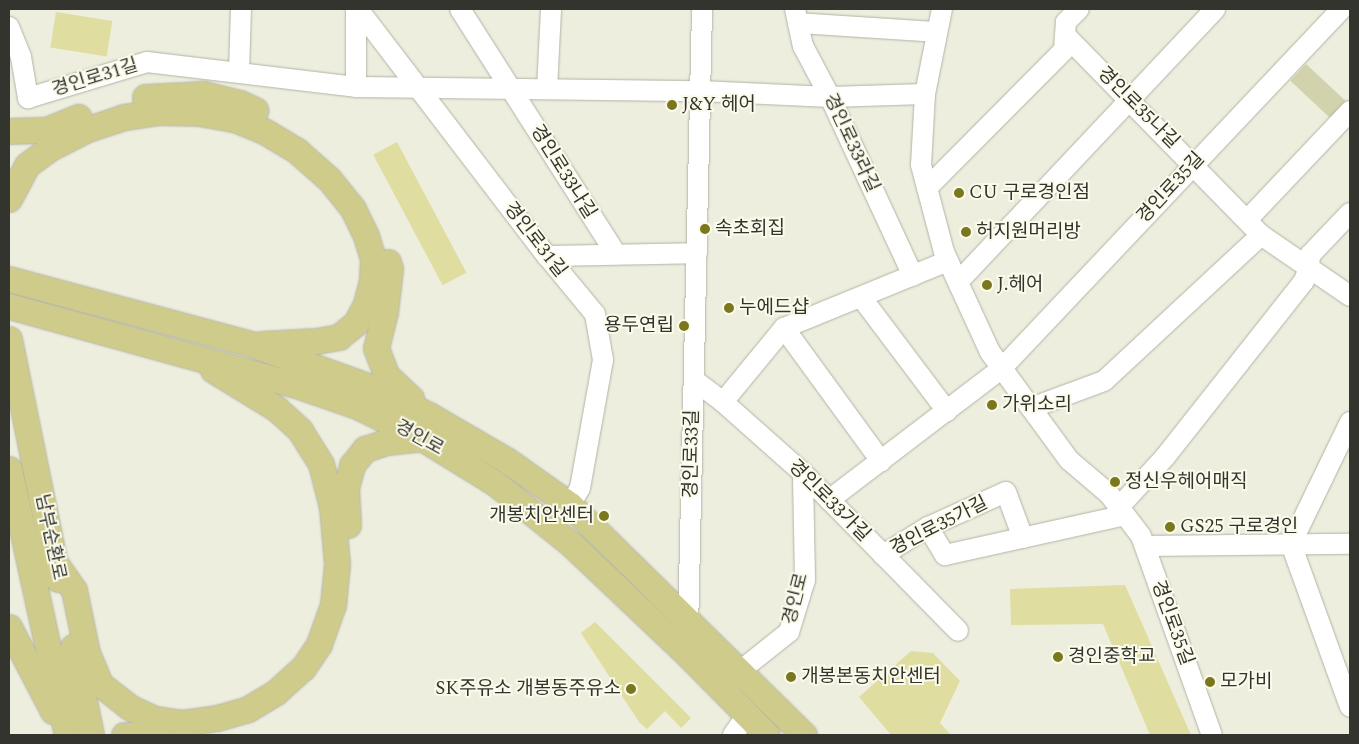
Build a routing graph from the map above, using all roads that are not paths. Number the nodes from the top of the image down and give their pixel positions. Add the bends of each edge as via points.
1 (241, 9) edge
2 (357, 9) edge
3 (460, 9) edge
4 (550, 9) edge
5 (702, 9) edge
6 (942, 9) edge
7 (1079, 9) edge
8 (1215, 9) edge
9 (1341, 9) edge
10 (796, 16) edge
11 (9, 27) edge
12 (937, 32) junction
13 (1065, 35) junction
14 (240, 72) junction
15 (418, 87) junction
16 (356, 88) junction
17 (511, 89) junction
18 (547, 89) junction
19 (700, 91) junction
20 (925, 94) junction
21 (830, 97) junction
22 (1130, 99) junction
23 (1350, 111) edge
24 (9, 131) edge
25 (1194, 164) junction
26 (927, 188) junction
27 (9, 200) edge
28 (1350, 213) edge
29 (1247, 220) junction
30 (1261, 235) junction
31 (696, 253) junction
32 (616, 254) junction
33 (546, 256) junction
34 (948, 261) junction
35 (1309, 268) junction
36 (913, 276) junction
37 (9, 278) edge
38 (958, 282) junction
39 (1350, 296) edge
40 (861, 297) junction
41 (9, 306) edge
42 (784, 328) junction
43 (9, 339) edge
44 (251, 344) junction
45 (185, 354) junction
46 (1002, 368) junction
47 (694, 380) junction
48 (723, 402) junction
49 (1032, 408) junction
50 (947, 411) junction
51 (1350, 422) edge
52 (426, 427) junction
53 (882, 461) junction
54 (9, 469) edge
55 (802, 473) junction
56 (829, 500) junction
57 (570, 505) junction
58 (1122, 511) junction
59 (928, 527) junction
60 (1023, 538) junction
61 (1292, 544) junction
62 (1350, 544) edge
63 (1144, 546) junction
64 (883, 555) junction
65 (55, 563) junction
66 (688, 621) junction
67 (9, 627) edge
68 (958, 631) dead end
69 (688, 655) junction
70 (740, 671) junction
71 (1350, 707) edge
72 (747, 715) junction
73 (66, 735) edge
74 (91, 735) edge
75 (124, 735) edge
76 (158, 735) edge
77 (219, 735) edge
78 (733, 735) edge
79 (767, 735) edge
80 (804, 735) edge
81 (1212, 735) edge

1 - 14 street
2 - 15 street, 경인로31길
2 - 16 street
3 - 17 street, 경인로33나길
4 - 18 street
5 - 19 street, 경인로33길
6 - 12 street, 경인로35길
7 - 13 street via 1066,22
8 - 22 street
9 - 25 street, 경인로35길
10 - 12 street
10 - 21 street, 경인로33라길 via 803,46
11 - 14 street, 경인로31길 via 21,56 28,98 147,62
12 - 20 street, 경인로35길
13 - 22 street, 경인로35나길
13 - 26 street via 1064,50
14 - 16 street, 경인로31길
15 - 16 street
15 - 17 street
15 - 33 street, 경인로31길
17 - 18 street
17 - 32 street, 경인로33나길
18 - 19 street
19 - 21 street
19 - 31 street, 경인로33길
20 - 21 street
20 - 26 street, 경인로35길 via 921,165
21 - 36 street, 경인로33라길
22 - 25 street, 경인로35나길
22 - 38 street
23 - 29 street
24 - 52 main road via 46,130 126,101 155,95 203,94 240,104 272,118 304,139 366,203 380,232 390,269 385,312 376,348 387,376
25 - 29 street, 경인로35나길
25 - 46 street, 경인로35길
26 - 34 street, 경인로35길
27 - 44 main road via 27,165 50,148 85,130 124,117 160,112 200,113 234,119 264,131 296,150 329,179 353,208 373,259 372,281 366,304 356,323 338,337
28 - 35 street via 1310,255
29 - 30 street, 경인로35나길
30 - 35 street, 경인로35나길
30 - 49 street via 1104,381
31 - 32 street
31 - 47 street, 경인로33길
32 - 33 street
33 - 57 street, 경인로31길 via 595,314 603,360 580,488
34 - 36 street
34 - 38 street, 경인로35길
35 - 39 street, 경인로35나길
35 - 58 street via 1304,280
36 - 40 street
37 - 44 main road, 경인로
38 - 46 street, 경인로35길 via 990,352
40 - 42 street
40 - 50 street
41 - 45 main road, 경인로
42 - 48 street
42 - 53 street
43 - 65 main road, 남부순환로
44 - 52 main road, 경인로 via 379,390
45 - 52 main road, 경인로 via 293,384
45 - 65 main road via 277,409 300,430 321,464 332,507 336,564 333,605 319,644 303,668 276,692 248,709 182,723 155,719 129,708 100,684 87,653 74,590
46 - 49 street, 경인로35길
46 - 50 street, 경인로35길
47 - 48 street, 경인로33가길
47 - 66 street, 경인로33길
48 - 55 street, 경인로33가길
49 - 58 street, 경인로35길 via 1069,460 1109,494
50 - 53 street, 경인로35길
51 - 61 street
52 - 57 main road, 경인로 via 508,461
52 - 69 main road, 경인로 via 572,545
52 - 77 main road via 365,449 352,465 346,488 351,566 345,606 332,649 312,677 283,703 252,724
53 - 56 street, 경인로35길
54 - 73 main road, 남부순환로
55 - 56 street, 경인로33가길
55 - 70 street, 경인로 via 805,580 789,632
56 - 64 street, 경인로33가길
57 - 66 main road, 경인로
58 - 60 street
58 - 63 street, 경인로35길 via 1141,536
59 - 60 street via 945,555
59 - 60 street, 경인로35가길 via 1006,492
59 - 64 street, 경인로35가길
61 - 62 street
61 - 63 street
61 - 71 street
63 - 81 street, 경인로35길
64 - 68 street, 경인로33가길
65 - 74 main road, 남부순환로
66 - 69 street, 경인로33길
66 - 70 main road, 경인로
67 - 73 main road
69 - 72 main road, 경인로
70 - 80 main road, 경인로
72 - 78 street
72 - 79 main road, 경인로
75 - 76 main road

